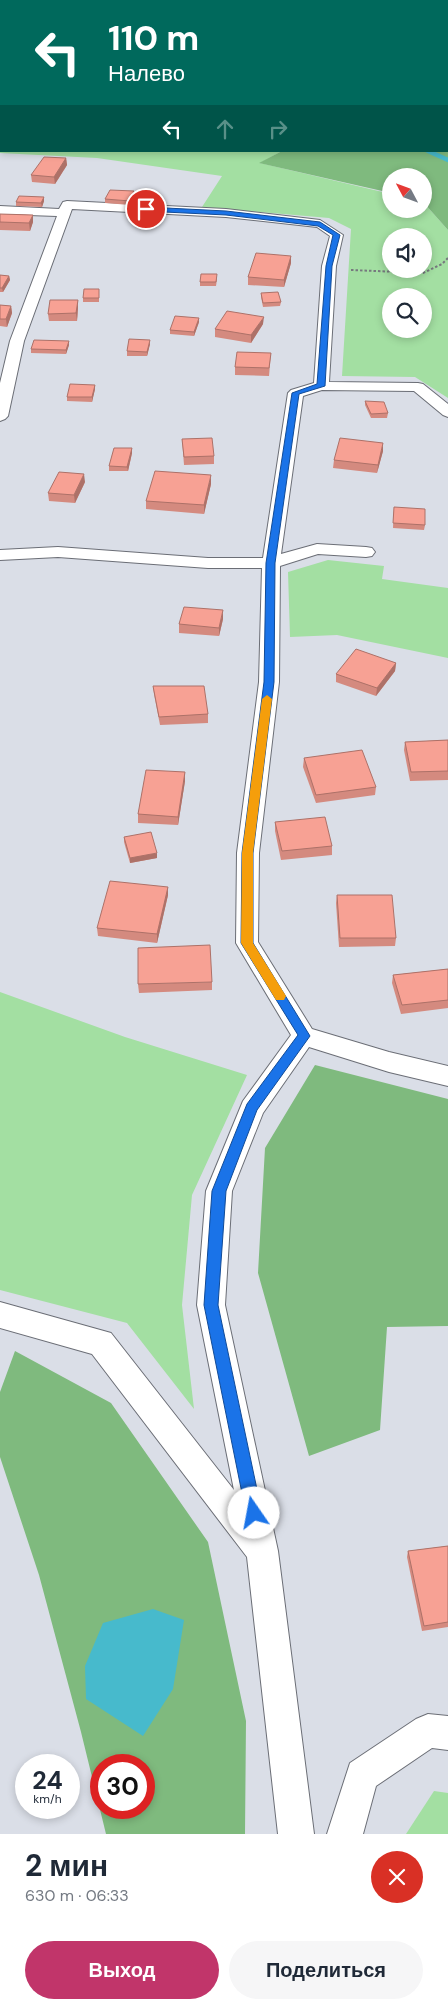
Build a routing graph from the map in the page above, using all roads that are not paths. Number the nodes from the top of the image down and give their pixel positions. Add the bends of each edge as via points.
1 (0, 210) edge
2 (64, 213) junction
3 (321, 386) junction
4 (448, 412) edge
5 (0, 416) edge
6 (366, 552) dead end
7 (0, 555) edge
8 (271, 563) junction
9 (304, 1036) junction
10 (448, 1076) edge
11 (0, 1315) edge
12 (262, 1551) junction
13 (448, 1733) edge
14 (296, 1834) edge
15 (345, 1834) edge

1 - 2 street
2 - 3 street via 67,205 226,213 320,224 337,235 329,266
2 - 5 street via 17,342
3 - 4 street via 418,387
3 - 8 street via 296,393
6 - 8 street via 317,549
7 - 8 street via 58,552 208,563
8 - 9 street via 269,682 248,853 247,943
9 - 10 street
9 - 12 street via 252,1108 219,1191 211,1305
11 - 12 street via 101,1342
12 - 14 street
13 - 15 street via 428,1731 362,1775

